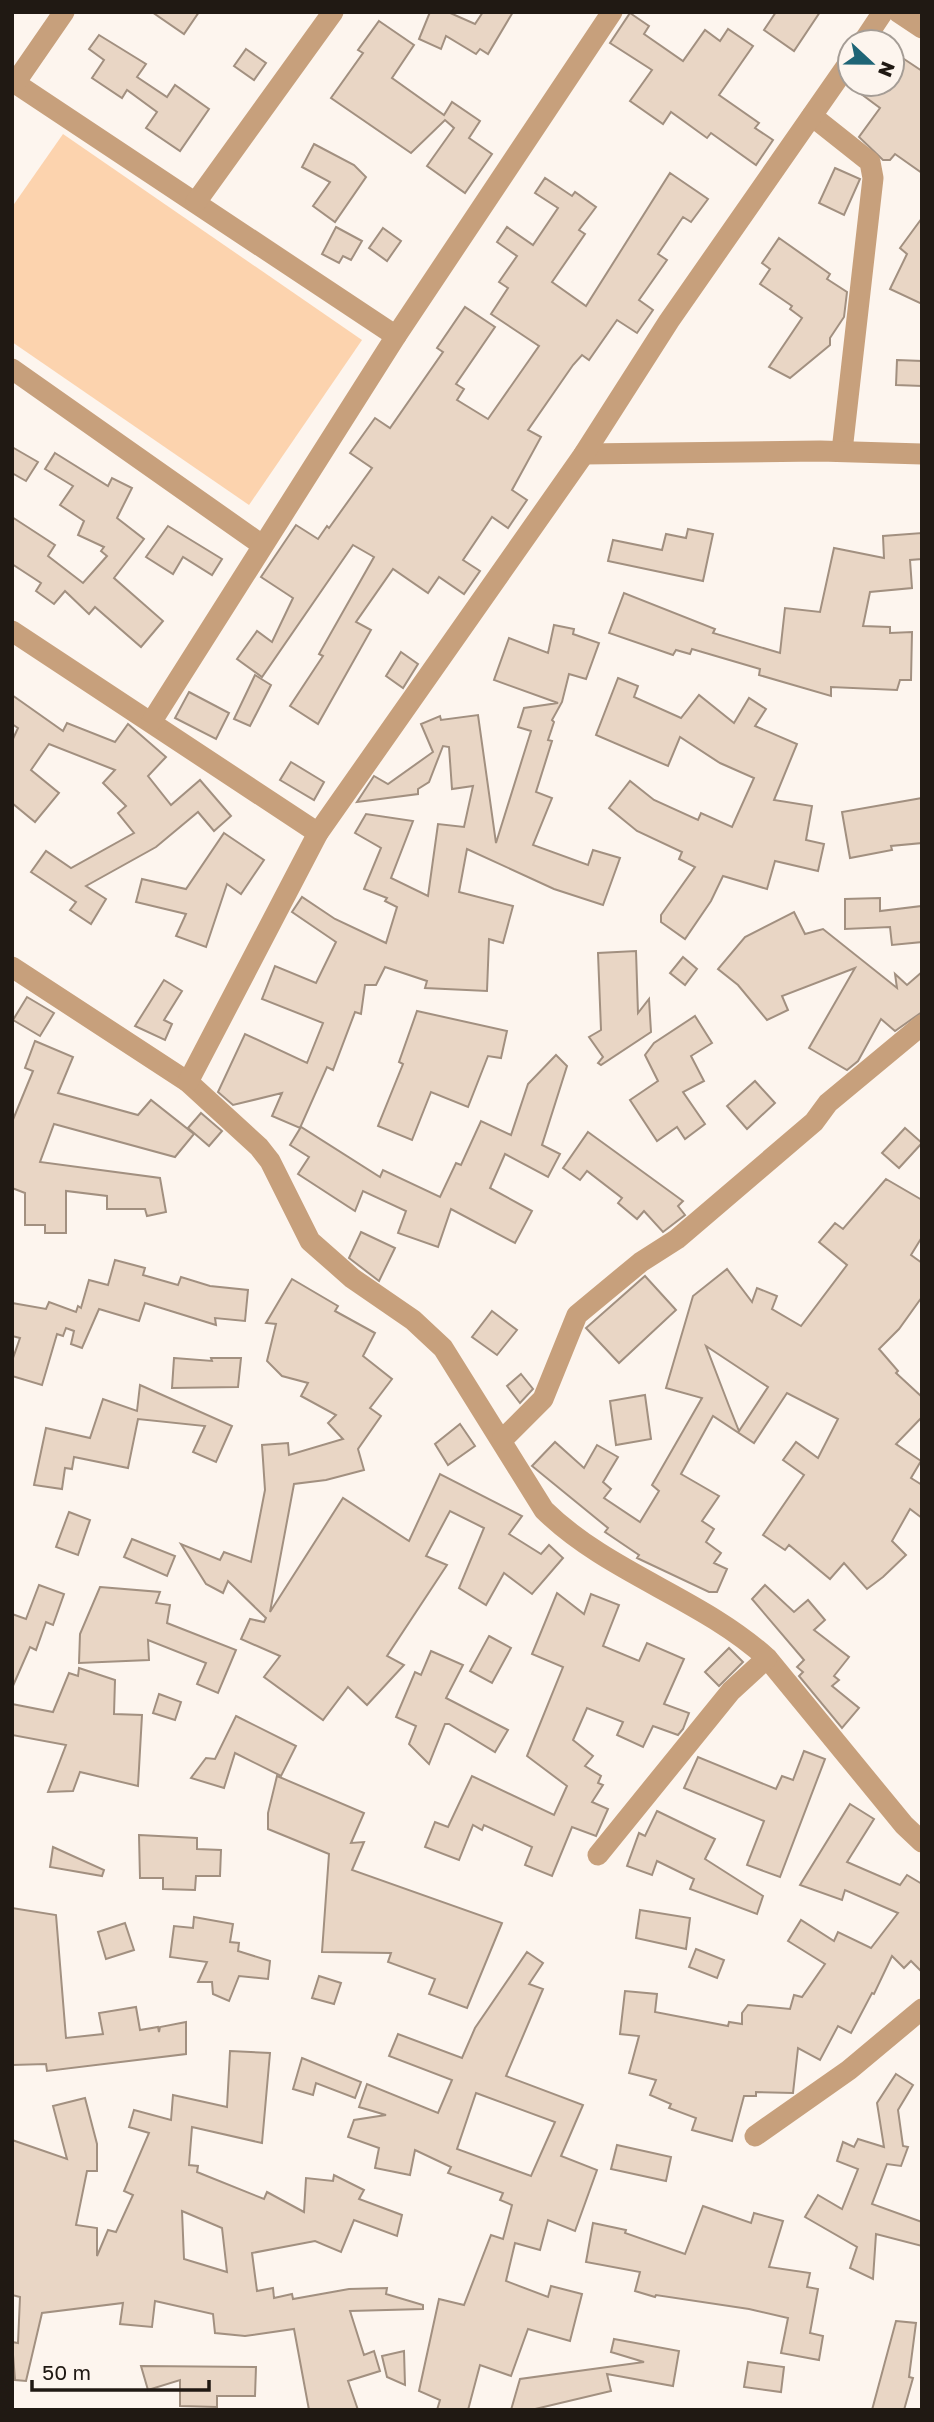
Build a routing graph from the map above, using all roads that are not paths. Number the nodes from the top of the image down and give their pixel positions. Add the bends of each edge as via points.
1 (64, 12) edge
2 (333, 12) edge
3 (612, 12) edge
4 (883, 12) edge
5 (898, 12) edge
6 (872, 28) edge
7 (922, 28) edge
8 (836, 81) edge
9 (14, 82) edge
10 (812, 116) junction
11 (196, 202) junction
12 (396, 336) junction
13 (12, 369) edge
14 (842, 451) junction
15 (584, 454) junction
16 (922, 454) edge
17 (262, 545) junction
18 (12, 631) edge
19 (152, 721) junction
20 (318, 833) junction
21 (12, 967) edge
22 (922, 1025) edge
23 (188, 1082) junction
24 (502, 1440) junction
25 (767, 1658) junction
26 (922, 1842) edge
27 (598, 1855) dead end
28 (922, 2008) edge
29 (755, 2136) dead end

1 - 9 street
2 - 11 street
3 - 12 street
4 - 6 street
5 - 7 street
8 - 10 street
9 - 11 street
10 - 14 street via 870,162 873,178
10 - 15 street via 669,321
11 - 12 street
12 - 17 street
13 - 17 street
14 - 15 street
14 - 16 street
15 - 20 street
17 - 19 street
18 - 19 street
19 - 20 street
20 - 23 street
21 - 23 street
22 - 24 street via 677,1239 577,1315 542,1399
23 - 24 street via 270,1161 310,1241 443,1348
24 - 25 street via 544,1510 559,1525 748,1641
25 - 26 street
25 - 27 street via 731,1691
28 - 29 street via 849,2070

